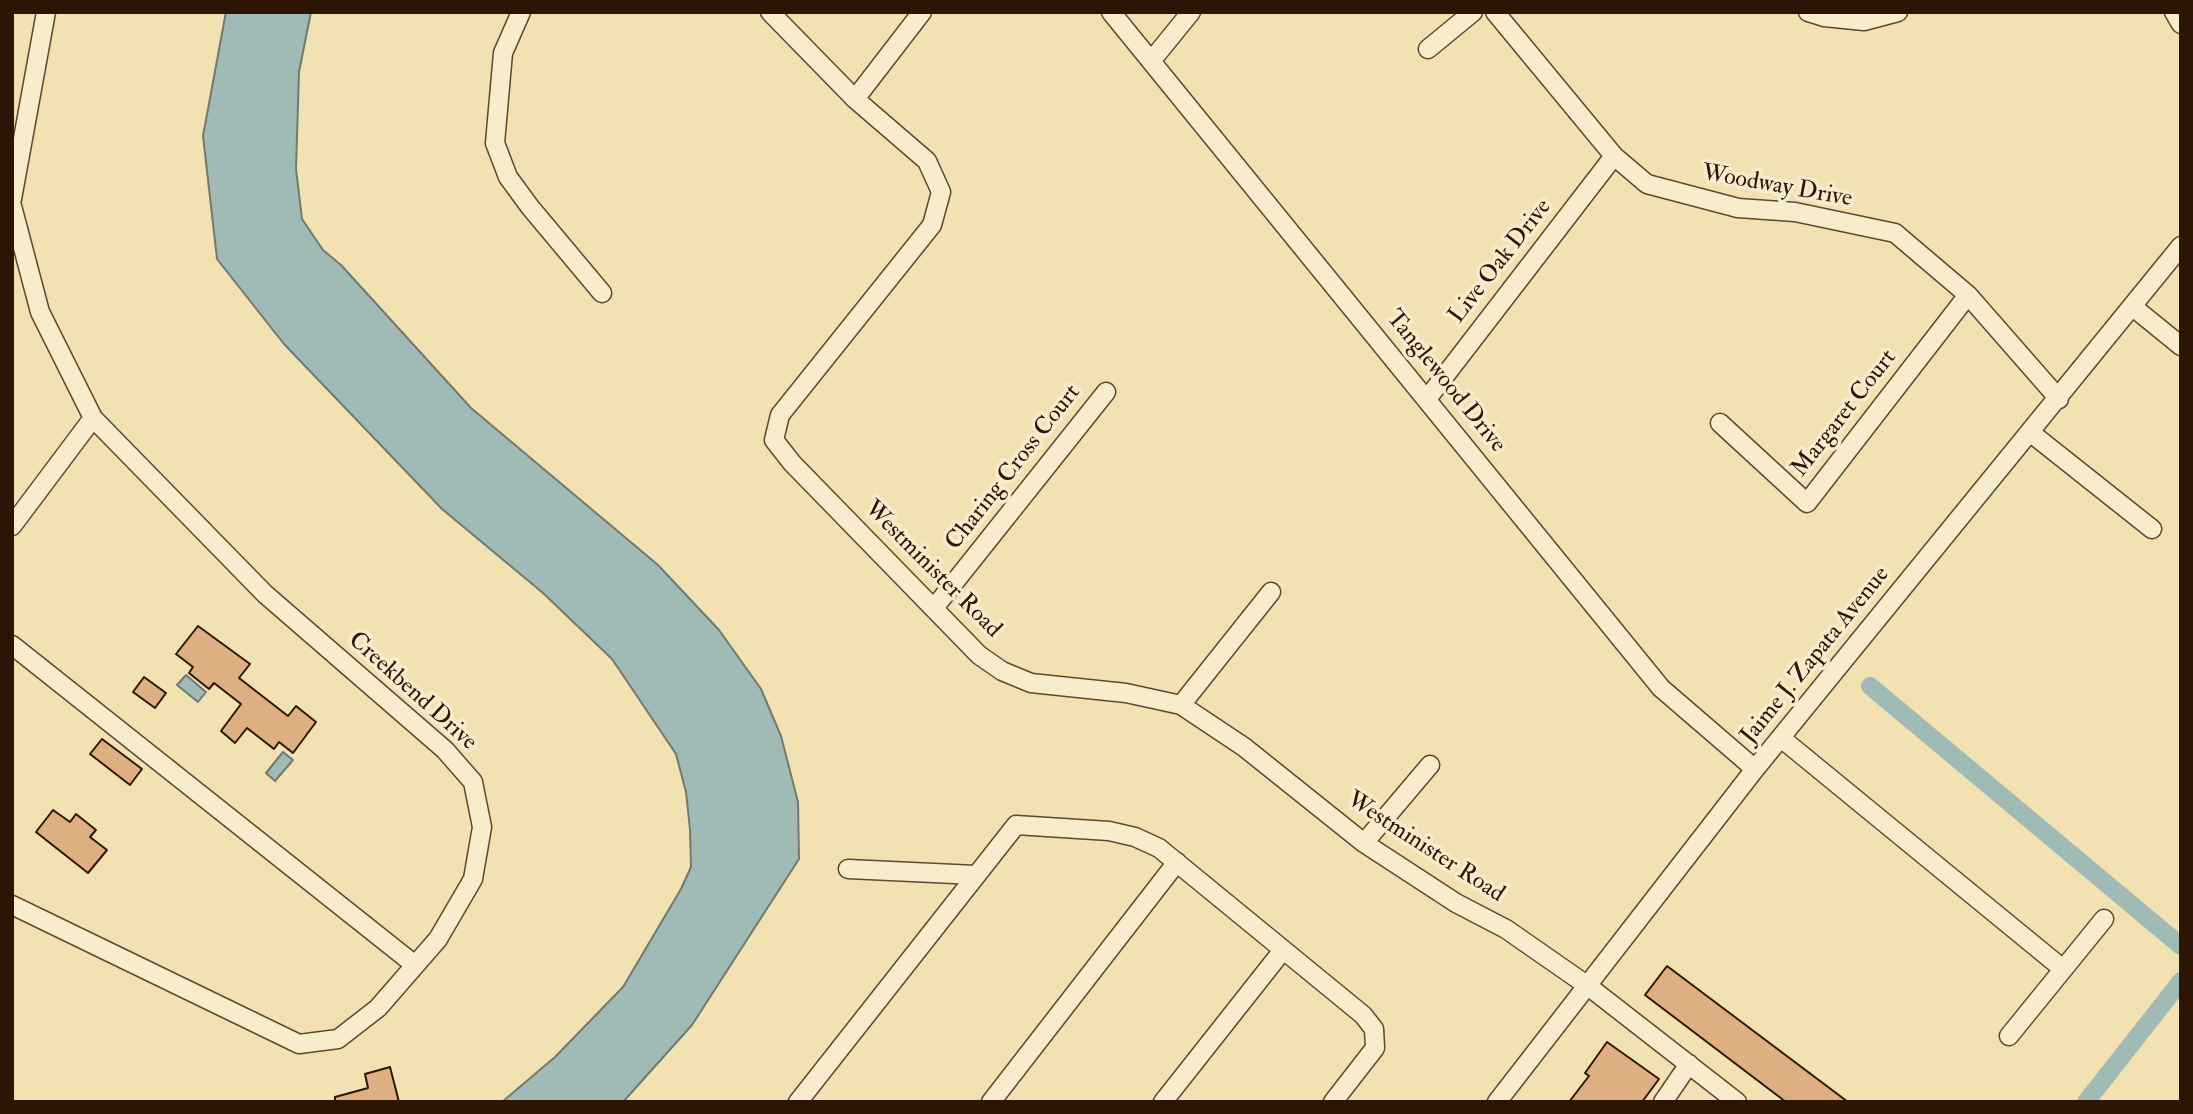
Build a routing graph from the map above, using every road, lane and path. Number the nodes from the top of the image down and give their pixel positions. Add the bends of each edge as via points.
1 (47, 12) edge
2 (521, 12) edge
3 (770, 12) edge
4 (922, 12) edge
5 (1111, 12) edge
6 (1191, 12) edge
7 (1473, 12) edge
8 (1495, 12) edge
9 (1808, 12) edge
10 (1899, 12) edge
11 (2174, 12) edge
12 (2181, 24) edge
13 (1428, 49) dead end
14 (1152, 60) junction
15 (855, 99) junction
16 (1614, 156) junction
17 (12, 199) edge
18 (12, 206) edge
19 (2181, 246) edge
20 (602, 293) dead end
21 (1968, 295) junction
22 (2133, 307) junction
23 (2181, 345) edge
24 (1106, 392) dead end
25 (1427, 399) junction
26 (2059, 399) junction
27 (93, 418) junction
28 (1720, 424) dead end
29 (2031, 433) junction
30 (12, 526) edge
31 (2152, 528) dead end
32 (1270, 592) dead end
33 (934, 608) junction
34 (12, 645) edge
35 (1181, 705) junction
36 (1780, 738) junction
37 (1430, 765) dead end
38 (1755, 769) junction
39 (1364, 843) junction
40 (1177, 862) junction
41 (848, 869) dead end
42 (976, 875) junction
43 (12, 905) edge
44 (2104, 919) dead end
45 (1283, 950) junction
46 (415, 965) junction
47 (2063, 969) junction
48 (1588, 986) junction
49 (2009, 1037) dead end
50 (1689, 1064) junction
51 (798, 1102) edge
52 (991, 1102) edge
53 (1163, 1102) edge
54 (1332, 1102) edge
55 (1497, 1102) edge
56 (1663, 1102) edge
57 (1737, 1102) edge

1 - 17 street
2 - 20 street via 503,53 495,142 508,177
3 - 15 street, Westminister Road
4 - 15 street
5 - 14 street, Tanglewood Drive
6 - 14 street
7 - 13 street
8 - 16 street, Woodway Drive
9 - 10 street via 1864,21
11 - 12 street
14 - 25 street, Tanglewood Drive
15 - 33 street, Westminister Road via 926,161 941,192 932,225 780,415 774,440
16 - 21 street, Woodway Drive via 1647,184 1699,200 1795,212 1895,233
16 - 25 street, Live Oak Drive
18 - 27 street, Creekbend Drive via 40,312
19 - 22 street, Jaime J. Zapata Avenue
21 - 26 street, Woodway Drive
21 - 28 street, Margaret Court via 1807,503
22 - 23 street
22 - 26 street, Jaime J. Zapata Avenue
24 - 33 street, Charing Cross Court
25 - 38 street, Tanglewood Drive via 1661,688
26 - 29 street, Jaime J. Zapata Avenue
27 - 30 street
27 - 46 street, Creekbend Drive via 265,594 445,750 473,782 482,827 473,878 438,939
29 - 31 street
29 - 36 street, Jaime J. Zapata Avenue
32 - 35 street
33 - 35 street, Westminister Road via 979,655 1031,683
34 - 46 street
35 - 39 street, Westminister Road via 1244,747
36 - 38 street, Jaime J. Zapata Avenue
36 - 47 street
37 - 39 street
38 - 48 street, Jaime J. Zapata Avenue
39 - 48 street, Westminister Road via 1456,903 1506,929
40 - 42 street via 1159,848 1122,834 1016,825
40 - 45 street
40 - 52 street
41 - 42 street
42 - 51 street
43 - 46 street, Creekbend Drive via 299,1044 338,1039 378,1008
44 - 47 street
45 - 53 street
45 - 54 street via 1374,1029 1376,1048
47 - 49 street
48 - 50 street, Westminister Road
48 - 55 street, Jaime J. Zapata Avenue
50 - 56 street
50 - 57 street, Westminister Road

